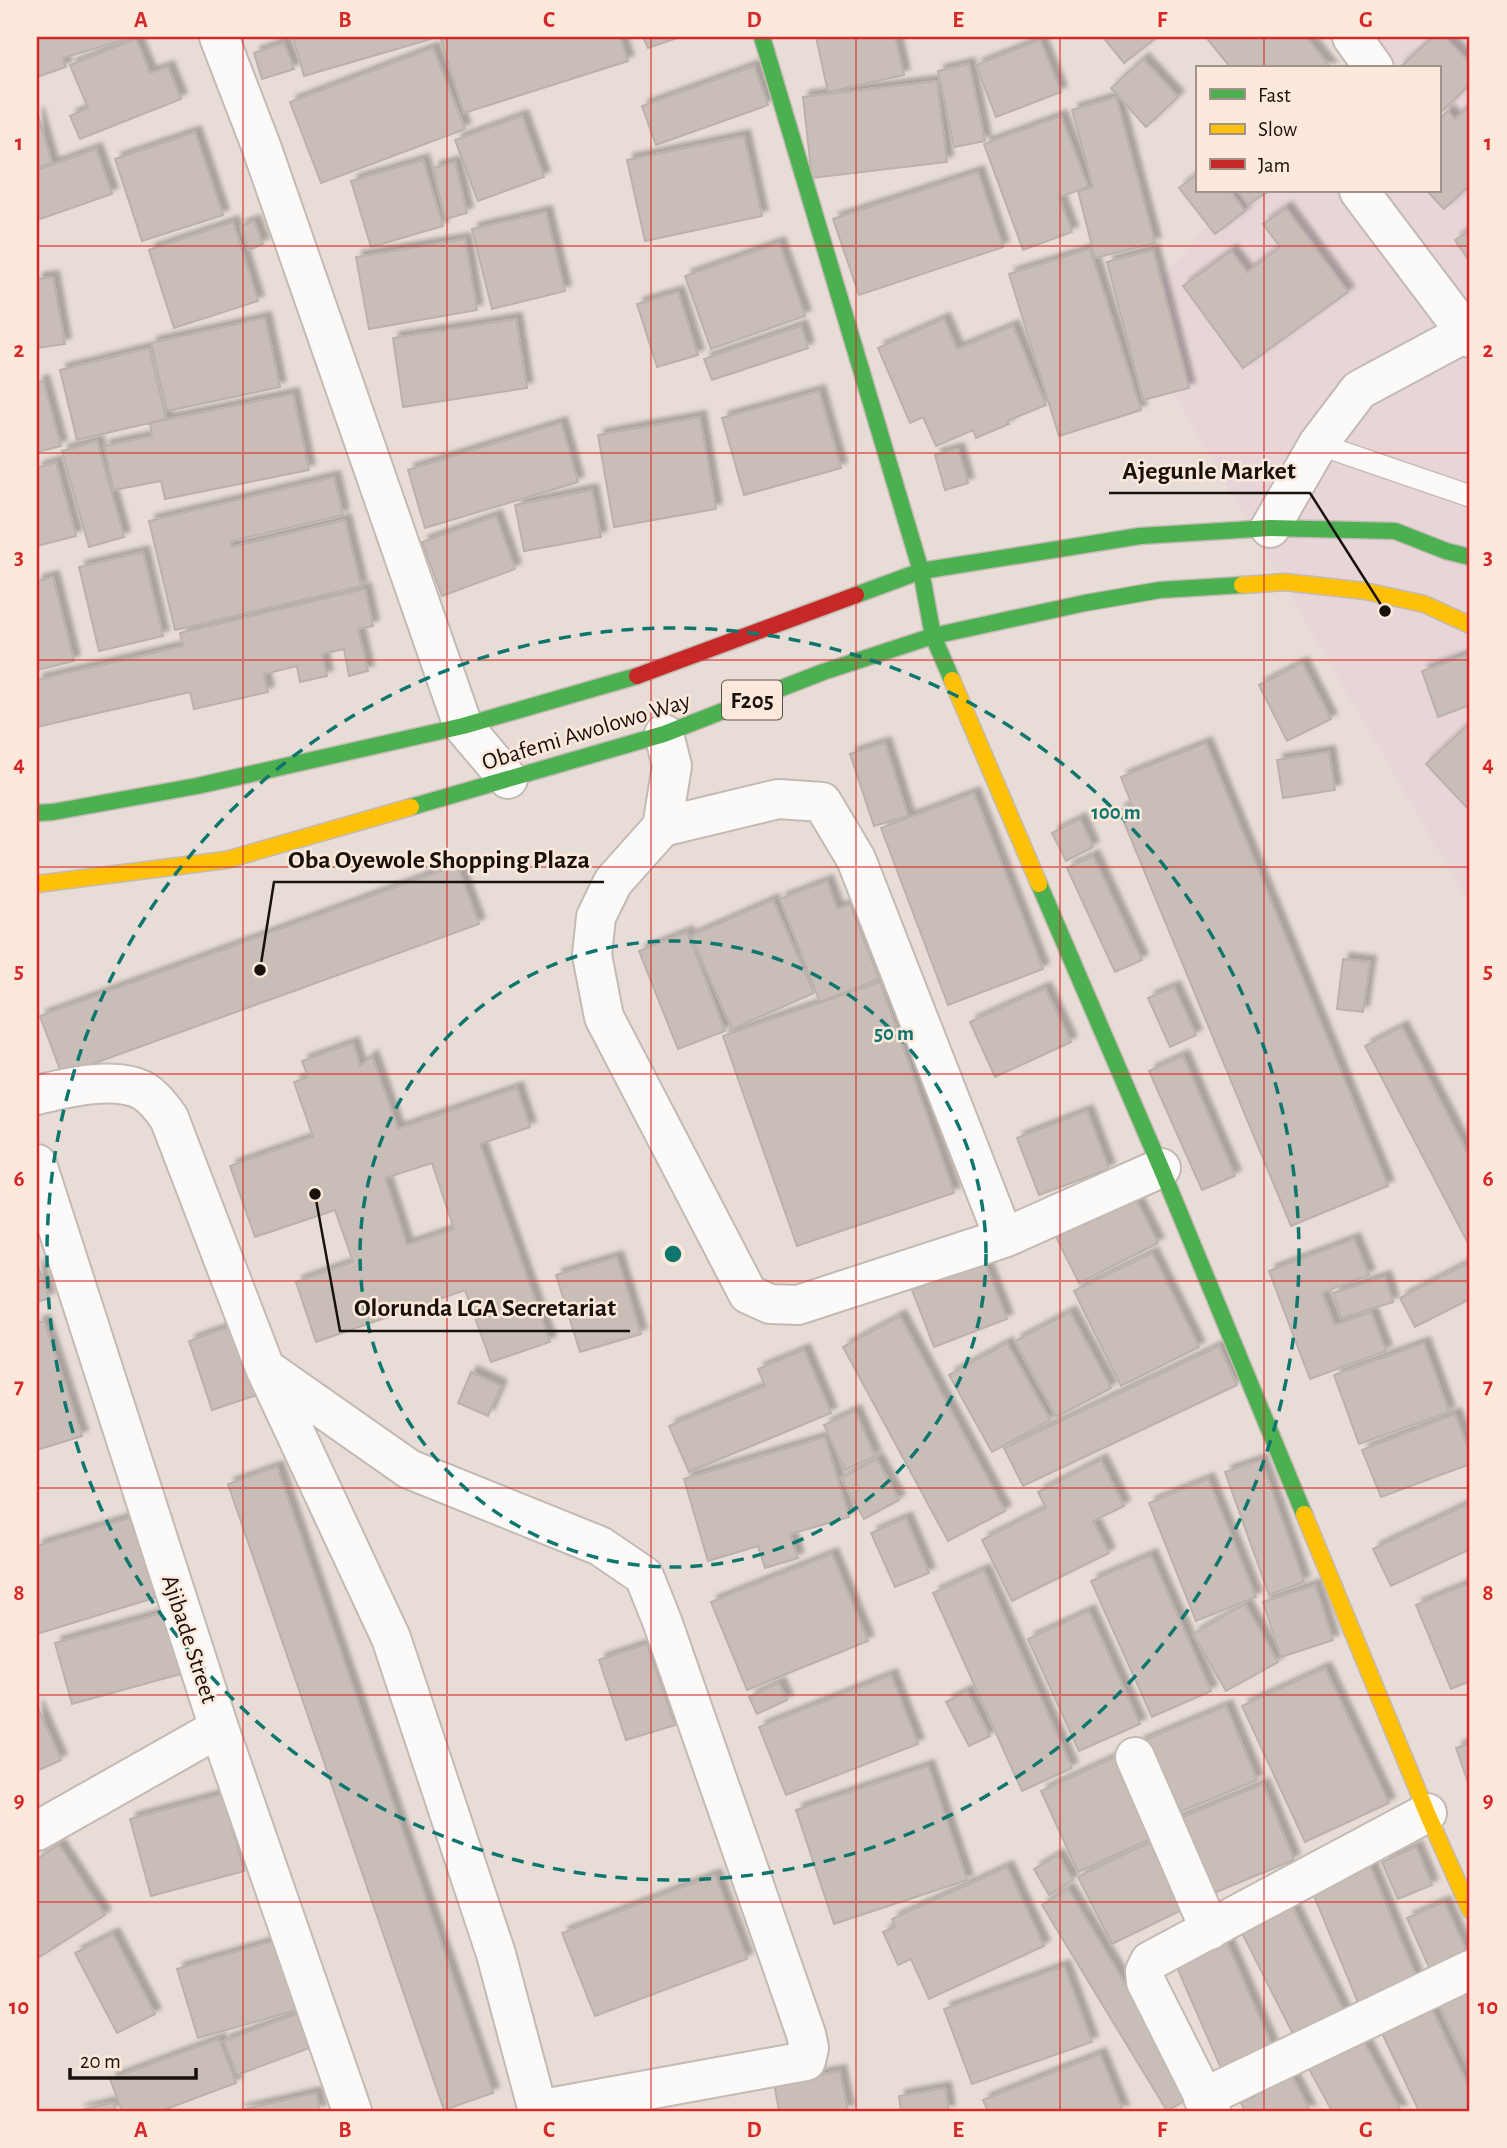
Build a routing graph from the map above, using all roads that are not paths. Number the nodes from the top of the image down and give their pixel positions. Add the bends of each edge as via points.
1 (219, 37) edge
2 (762, 37) edge
3 (1352, 37) edge
4 (1373, 66) edge
5 (1360, 192) edge
6 (1468, 335) edge
7 (1318, 444) junction
8 (1470, 496) edge
9 (1270, 528) junction
10 (1470, 557) edge
11 (921, 571) junction
12 (1470, 625) edge
13 (933, 636) junction
14 (463, 726) junction
15 (664, 734) junction
16 (508, 779) junction
17 (37, 813) edge
18 (662, 827) junction
19 (37, 884) edge
20 (37, 1095) edge
21 (37, 1164) edge
22 (1161, 1168) junction
23 (1004, 1238) junction
24 (265, 1368) junction
25 (219, 1728) junction
26 (1135, 1757) dead end
27 (1427, 1813) junction
28 (37, 1831) edge
29 (1470, 1910) edge
30 (1210, 1930) junction
31 (1470, 1970) edge
32 (1207, 2105) edge
33 (538, 2110) edge
34 (352, 2111) edge

1 - 14 street
2 - 11 main road
3 - 4 street
5 - 6 street
6 - 7 street via 1359,390
7 - 8 lane
7 - 9 street
9 - 10 main road, Obafemi Awolowo Way / F205 via 1395,531
9 - 11 main road, Obafemi Awolowo Way / F205 via 1140,536
11 - 13 main road
11 - 14 main road, Obafemi Awolowo Way / F205 via 643,674
12 - 13 main road, Obafemi Awolowo Way / F205 via 1424,604 1365,591 1284,582 1160,590
13 - 15 main road, Obafemi Awolowo Way / F205 via 823,672
13 - 22 main road
14 - 16 street
14 - 17 main road, Obafemi Awolowo Way / F205 via 197,786
15 - 16 main road, Obafemi Awolowo Way / F205
15 - 18 street via 672,766
16 - 19 main road, Obafemi Awolowo Way / F205 via 226,860
18 - 23 street via 778,799 822,803 856,859
18 - 23 street via 613,882 596,918 592,955 604,1017 748,1294 770,1304 798,1305
20 - 24 street via 111,1083 141,1090 157,1102 169,1118
21 - 25 street, Ajibade Street
22 - 23 street
22 - 27 main road
24 - 33 street via 391,1638 496,1954
24 - 33 street via 409,1469 600,1546 644,1576 662,1621 806,2034 806,2061
25 - 28 street
25 - 34 street, Ajibade Street
26 - 30 street
27 - 29 main road
27 - 30 street
30 - 32 street via 1150,1961 1145,1971 1146,1982
31 - 32 street

